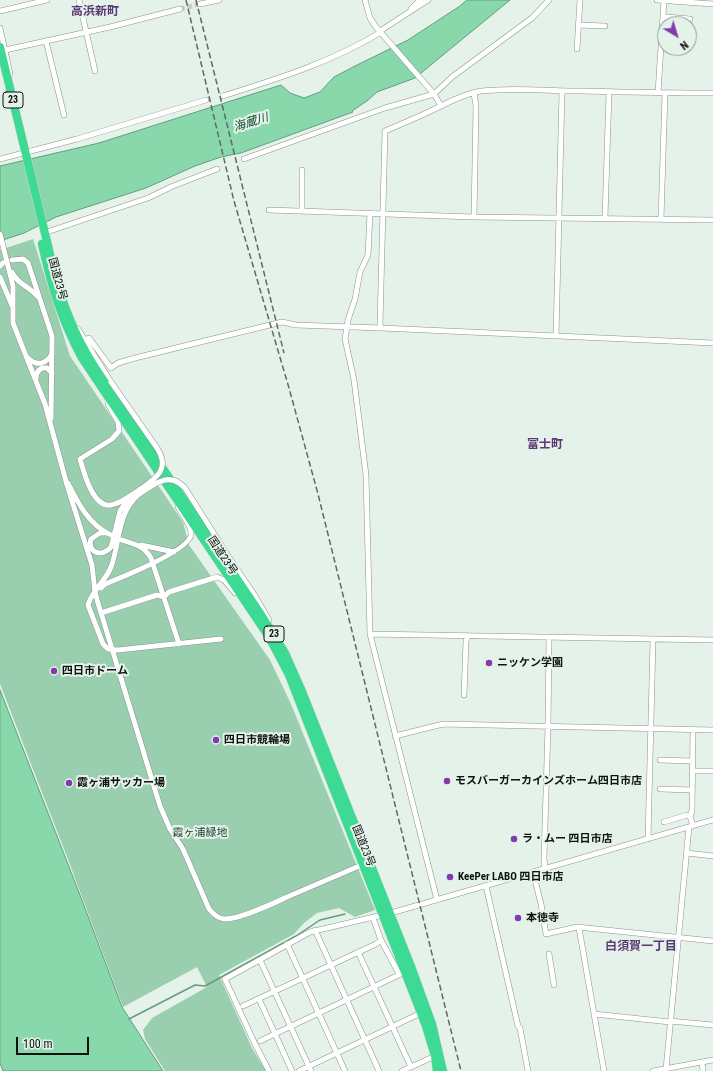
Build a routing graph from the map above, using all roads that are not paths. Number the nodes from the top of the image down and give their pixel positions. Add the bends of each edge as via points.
1 (47, 0) edge
2 (79, 0) edge
3 (219, 0) edge
4 (365, 0) edge
5 (420, 0) edge
6 (428, 0) edge
7 (549, 0) edge
8 (580, 0) edge
9 (657, 0) edge
10 (664, 0) edge
11 (200, 4) dead end
12 (713, 4) edge
13 (180, 9) tunnel mouth
14 (0, 11) edge
15 (407, 14) junction
16 (663, 16) edge
17 (578, 25) junction
18 (605, 26) dead end
19 (0, 28) edge
20 (86, 32) junction
21 (381, 32) junction
22 (46, 41) junction
23 (3, 48) edge
24 (577, 49) dead end
25 (660, 56) edge
26 (0, 68) edge
27 (95, 71) dead end
28 (562, 91) junction
29 (608, 92) junction
30 (433, 93) junction
31 (474, 93) junction
32 (658, 93) junction
33 (713, 93) edge
34 (665, 94) junction
35 (222, 96) dead end
36 (206, 100) dead end
37 (441, 106) junction
38 (64, 115) dead end
39 (24, 154) junction
40 (0, 158) edge
41 (244, 159) dead end
42 (217, 169) dead end
43 (302, 170) dead end
44 (269, 210) dead end
45 (302, 211) junction
46 (370, 213) junction
47 (384, 214) junction
48 (474, 217) junction
49 (605, 218) junction
50 (560, 219) junction
51 (661, 219) junction
52 (713, 220) edge
53 (42, 231) junction
54 (0, 234) edge
55 (6, 256) junction
56 (12, 260) dead end
57 (0, 277) edge
58 (56, 279) junction
59 (39, 300) junction
60 (13, 309) junction
61 (347, 327) junction
62 (381, 328) junction
63 (556, 336) junction
64 (84, 340) junction
65 (713, 343) edge
66 (53, 353) junction
67 (27, 356) junction
68 (82, 358) junction
69 (52, 373) junction
70 (36, 379) junction
71 (52, 430) junction
72 (58, 455) junction
73 (155, 468) junction
74 (137, 494) junction
75 (122, 540) dead end
76 (136, 544) junction
77 (174, 552) junction
78 (154, 563) junction
79 (95, 592) junction
80 (164, 597) junction
81 (101, 614) junction
82 (257, 620) junction
83 (370, 634) junction
84 (468, 636) junction
85 (549, 637) junction
86 (221, 638) dead end
87 (653, 640) junction
88 (713, 640) edge
89 (179, 644) junction
90 (113, 650) junction
91 (285, 653) junction
92 (464, 695) dead end
93 (548, 726) junction
94 (650, 729) junction
95 (693, 730) junction
96 (713, 730) edge
97 (395, 736) junction
98 (660, 760) dead end
99 (692, 761) junction
100 (693, 771) junction
101 (713, 771) edge
102 (660, 789) dead end
103 (692, 790) junction
104 (690, 816) junction
105 (713, 820) edge
106 (664, 822) dead end
107 (691, 826) junction
108 (648, 839) junction
109 (687, 853) junction
110 (713, 856) edge
111 (364, 864) junction
112 (545, 869) junction
113 (533, 872) junction
114 (486, 886) junction
115 (437, 900) junction
116 (387, 914) junction
117 (373, 918) junction
118 (579, 928) junction
119 (315, 930) junction
120 (678, 938) junction
121 (381, 940) junction
122 (713, 941) edge
123 (287, 944) junction
124 (358, 952) junction
125 (549, 954) dead end
126 (260, 960) junction
127 (330, 965) junction
128 (402, 973) junction
129 (302, 978) junction
130 (554, 985) dead end
131 (374, 986) junction
132 (275, 992) junction
133 (259, 999) junction
134 (346, 1000) junction
135 (243, 1006) dead end
136 (318, 1013) junction
137 (421, 1013) junction
138 (594, 1014) junction
139 (670, 1021) junction
140 (713, 1025) edge
141 (291, 1026) junction
142 (392, 1027) junction
143 (275, 1034) junction
144 (365, 1040) junction
145 (260, 1041) dead end
146 (337, 1053) junction
147 (435, 1056) junction
148 (713, 1060) edge
149 (702, 1062) junction
150 (410, 1067) junction
151 (310, 1069) edge
152 (666, 1069) junction
153 (269, 1071) edge
154 (292, 1071) edge
155 (299, 1071) edge
156 (345, 1071) edge
157 (379, 1071) edge
158 (402, 1071) edge
159 (437, 1071) edge
160 (443, 1071) edge
161 (528, 1071) edge
162 (604, 1071) edge
163 (653, 1071) edge
164 (703, 1071) edge

1 - 14 street
2 - 20 street
3 - 11 street
4 - 21 street via 370,18
5 - 15 street
6 - 15 street
7 - 30 street via 532,18
8 - 17 street
9 - 10 street
10 - 12 street
10 - 16 street
13 - 20 street
15 - 21 street
17 - 18 street
17 - 24 street
19 - 23 street
20 - 22 street
20 - 27 street
21 - 30 street
21 - 35 street via 314,65
22 - 23 street
22 - 38 street
23 - 39 highway, 国道23号 / 23
25 - 32 street
26 - 39 highway, 国道23号 / 23
28 - 29 street
28 - 31 street
28 - 50 street
29 - 32 street
29 - 49 street
30 - 37 street
30 - 41 street
31 - 37 street
31 - 48 street
32 - 34 street
33 - 34 street
34 - 51 street
36 - 39 street
37 - 47 street via 385,131
39 - 40 street
39 - 53 highway, 国道23号 / 23
42 - 53 street via 148,198
43 - 45 street
44 - 45 street
45 - 46 street
46 - 47 street
46 - 61 street via 368,255 360,272
47 - 48 street
47 - 62 street
48 - 50 street
49 - 50 street
49 - 51 street
50 - 63 street
51 - 52 street
53 - 58 highway, 国道23号 / 23
53 - 68 highway, 国道23号 / 23 via 55,297 67,330
54 - 55 street
55 - 59 street via 16,280 32,291
55 - 60 street via 13,286
56 - 59 street via 23,259 28,263
57 - 60 street
58 - 64 street via 72,319
58 - 91 highway, 国道23号 / 23 via 72,327 89,358
59 - 66 street via 51,333
60 - 67 street via 13,323
61 - 62 street
61 - 64 street via 276,323 115,364 111,368 89,338
61 - 83 street via 345,340 354,380 366,475
62 - 63 street
63 - 65 street
64 - 74 street, bridge via 162,457 162,471
66 - 67 street via 42,364 34,363
66 - 69 street
67 - 70 street
68 - 73 highway, 国道23号 / 23
68 - 74 street via 116,416 119,429 116,435 80,459 87,480 95,498 106,505
69 - 70 street via 47,368 42,368
69 - 71 street
70 - 71 street
71 - 72 street
72 - 74 street via 68,483 89,518 98,528 109,534 100,533 91,539 90,545 97,553 109,550 123,507 130,497
72 - 79 street via 92,565
73 - 77 street via 191,533 188,542
73 - 82 highway, 国道23号 / 23
74 - 79 street via 126,510 110,568
74 - 91 street, bridge via 167,479 177,481 185,488 265,613
75 - 76 street
76 - 77 street
76 - 78 street via 146,550
77 - 78 street
78 - 79 street via 105,584
78 - 80 street
79 - 81 street
79 - 90 street via 88,605 103,644
80 - 81 street via 157,595
80 - 82 street via 169,592 219,577 227,582
80 - 89 street
81 - 90 street
82 - 111 highway, 国道23号 / 23 via 289,675
83 - 84 street
83 - 97 street
84 - 85 street
84 - 92 street
85 - 87 street
85 - 93 street
86 - 89 street
87 - 88 street
87 - 94 street
89 - 90 street
90 - 111 street via 165,818 184,849 206,903 214,915 225,919 237,917
91 - 116 highway, 国道23号 / 23
93 - 94 street
93 - 97 street via 443,724
93 - 112 street
94 - 95 street
94 - 108 street
95 - 96 street
95 - 99 street
97 - 115 street
98 - 99 street
99 - 100 street
100 - 101 street
100 - 103 street
102 - 103 street
103 - 104 street
104 - 106 street
104 - 107 street
105 - 107 street
107 - 108 street
107 - 109 street
108 - 112 street
109 - 110 street
109 - 120 street
111 - 116 highway, 国道23号 / 23
112 - 113 street
113 - 114 street
113 - 118 street via 546,934
114 - 115 street
114 - 161 street
115 - 116 street
116 - 117 street
116 - 128 highway, 国道23号 / 23
116 - 160 highway, 国道23号 / 23 via 432,1024
117 - 119 street
117 - 121 street
118 - 120 street
118 - 138 street
119 - 123 street
119 - 127 street
120 - 122 street
120 - 139 street
121 - 124 street
121 - 128 street
123 - 126 street
123 - 129 street
124 - 127 street
124 - 131 street
125 - 130 street
126 - 132 street
126 - 153 street via 225,979
127 - 129 street
127 - 134 street
128 - 131 street
128 - 137 highway, 国道23号 / 23
129 - 132 street
129 - 136 street
131 - 134 street
131 - 142 street
132 - 133 street
132 - 141 street
133 - 135 street
133 - 143 street
134 - 136 street
134 - 144 street
136 - 141 street
136 - 146 street
137 - 142 street
137 - 147 highway, 国道23号 / 23
138 - 139 street
138 - 162 street
139 - 140 street
139 - 152 street
141 - 143 street
141 - 151 street
142 - 144 street
142 - 150 street
143 - 145 street
143 - 154 street
144 - 146 street
144 - 157 street
146 - 151 street
146 - 156 street
147 - 150 street
147 - 159 highway, 国道23号 / 23
148 - 149 street
149 - 152 street
149 - 164 street
150 - 158 street
151 - 155 street
152 - 163 street

